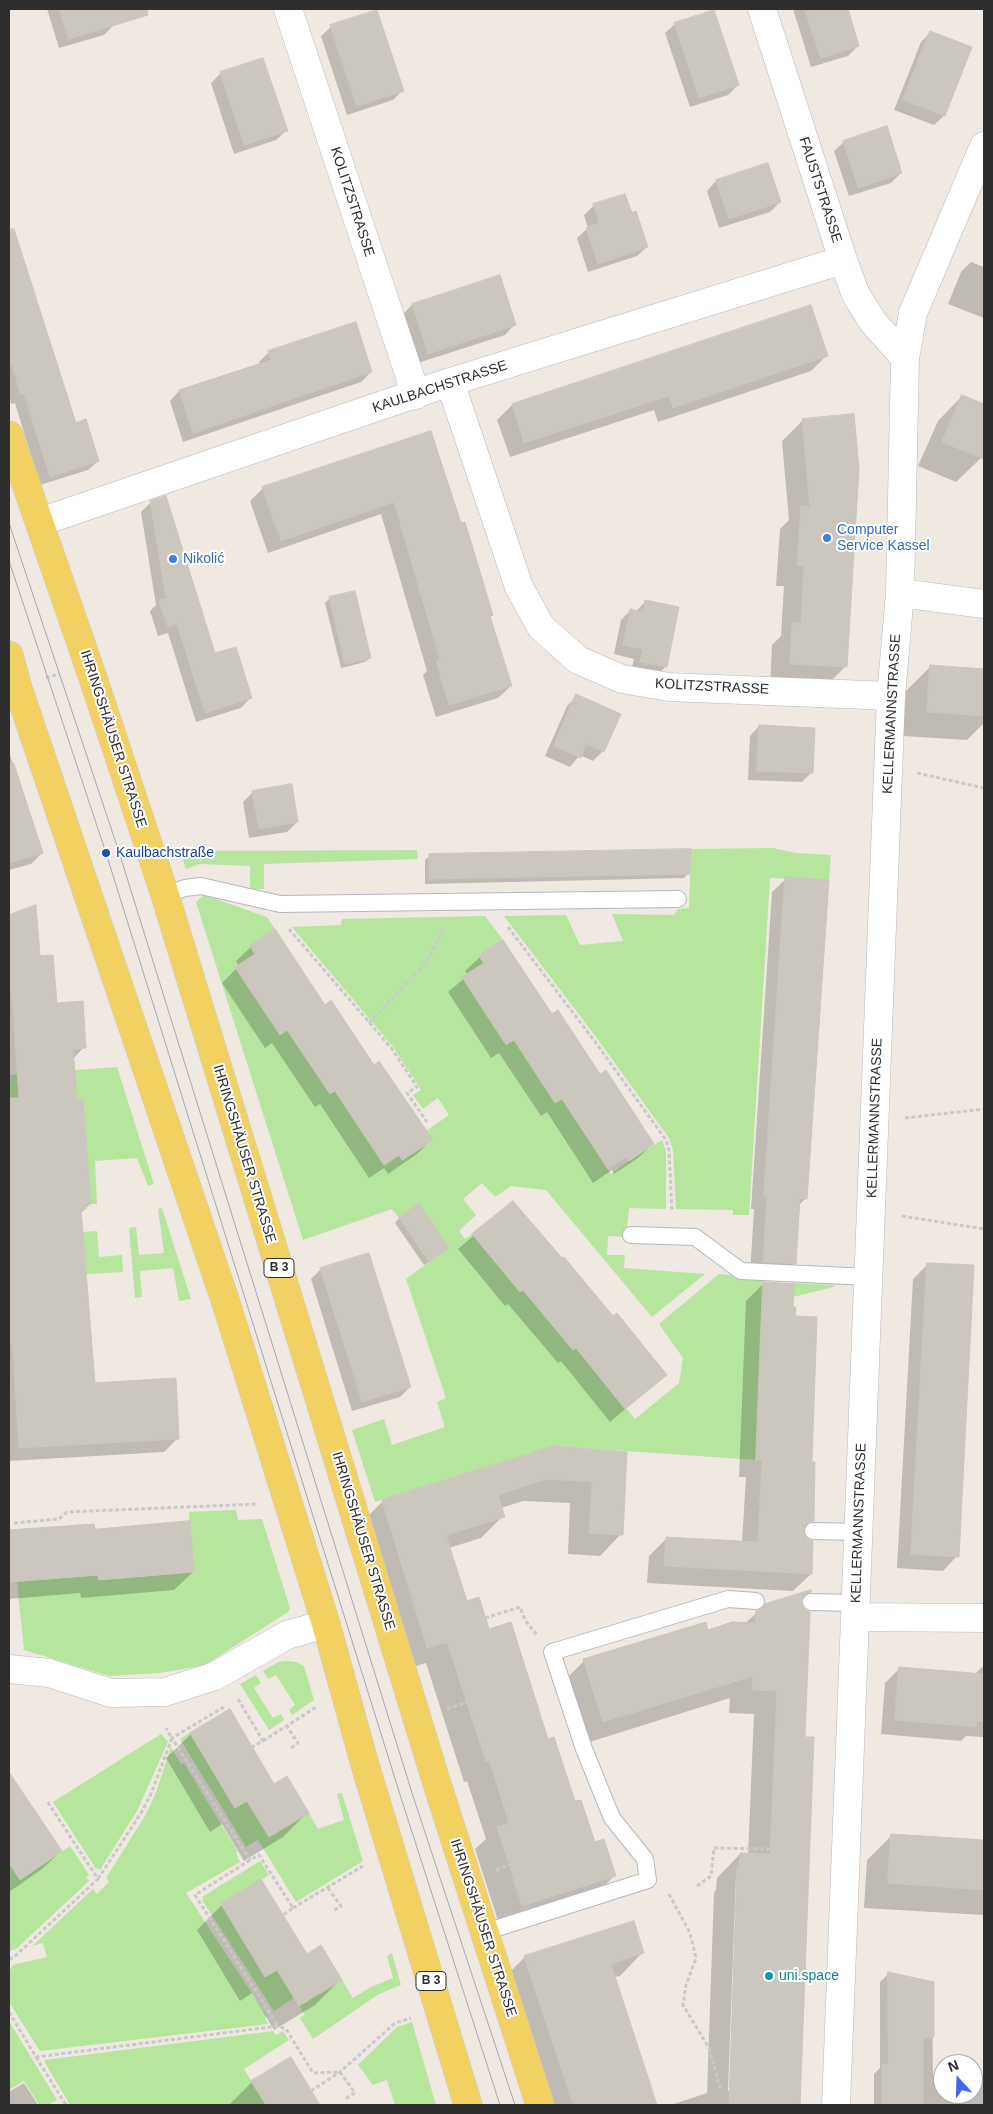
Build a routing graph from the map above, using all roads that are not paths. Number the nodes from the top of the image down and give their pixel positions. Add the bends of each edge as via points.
1 (288, 9) edge
2 (762, 9) edge
3 (984, 146) edge
4 (842, 260) junction
5 (905, 358) junction
6 (450, 382) junction
7 (416, 395) junction
8 (9, 435) edge
9 (40, 522) junction
10 (900, 593) junction
11 (984, 604) edge
12 (9, 654) edge
13 (891, 696) junction
14 (165, 895) junction
15 (678, 899) dead end
16 (631, 1235) dead end
17 (869, 1276) junction
18 (813, 1531) dead end
19 (859, 1532) junction
20 (756, 1600) dead end
21 (811, 1602) dead end
22 (856, 1610) junction
23 (984, 1618) edge
24 (326, 1624) junction
25 (9, 1669) edge
26 (485, 1932) junction
27 (468, 2105) edge
28 (540, 2105) edge
29 (836, 2105) edge

1 - 7 street, KOLITZSTRASSE
2 - 4 street, FAUSTSTRASSE
3 - 5 street, KELLERMANNSTRASSE via 913,313
4 - 5 street, FAUSTSTRASSE via 856,296 873,322
4 - 6 street, KAULBACHSTRASSE
5 - 10 street, KELLERMANNSTRASSE
6 - 7 street, KAULBACHSTRASSE
6 - 13 street, KOLITZSTRASSE via 519,587 541,627 578,660 622,679 669,687
7 - 9 street, KAULBACHSTRASSE
8 - 9 main road, IHRINGSHÄUSER STRASSE / B 3
9 - 14 main road, IHRINGSHÄUSER STRASSE / B 3
10 - 11 street
10 - 13 street, KELLERMANNSTRASSE
12 - 24 main road, B 3 via 227,1306
13 - 17 street, KELLERMANNSTRASSE
14 - 15 lane via 201,886 280,904
14 - 26 main road, IHRINGSHÄUSER STRASSE / B 3
16 - 17 lane via 695,1237 740,1271
17 - 19 street, KELLERMANNSTRASSE
18 - 19 lane
19 - 22 street, KELLERMANNSTRASSE
20 - 26 lane via 728,1599 552,1652 584,1749 612,1818 645,1859 648,1880
21 - 22 lane
22 - 23 street
22 - 29 street, KELLERMANNSTRASSE
24 - 25 street via 287,1635 215,1676 166,1692 111,1692 48,1673
24 - 27 main road, B 3
26 - 28 main road, IHRINGSHÄUSER STRASSE / B 3

